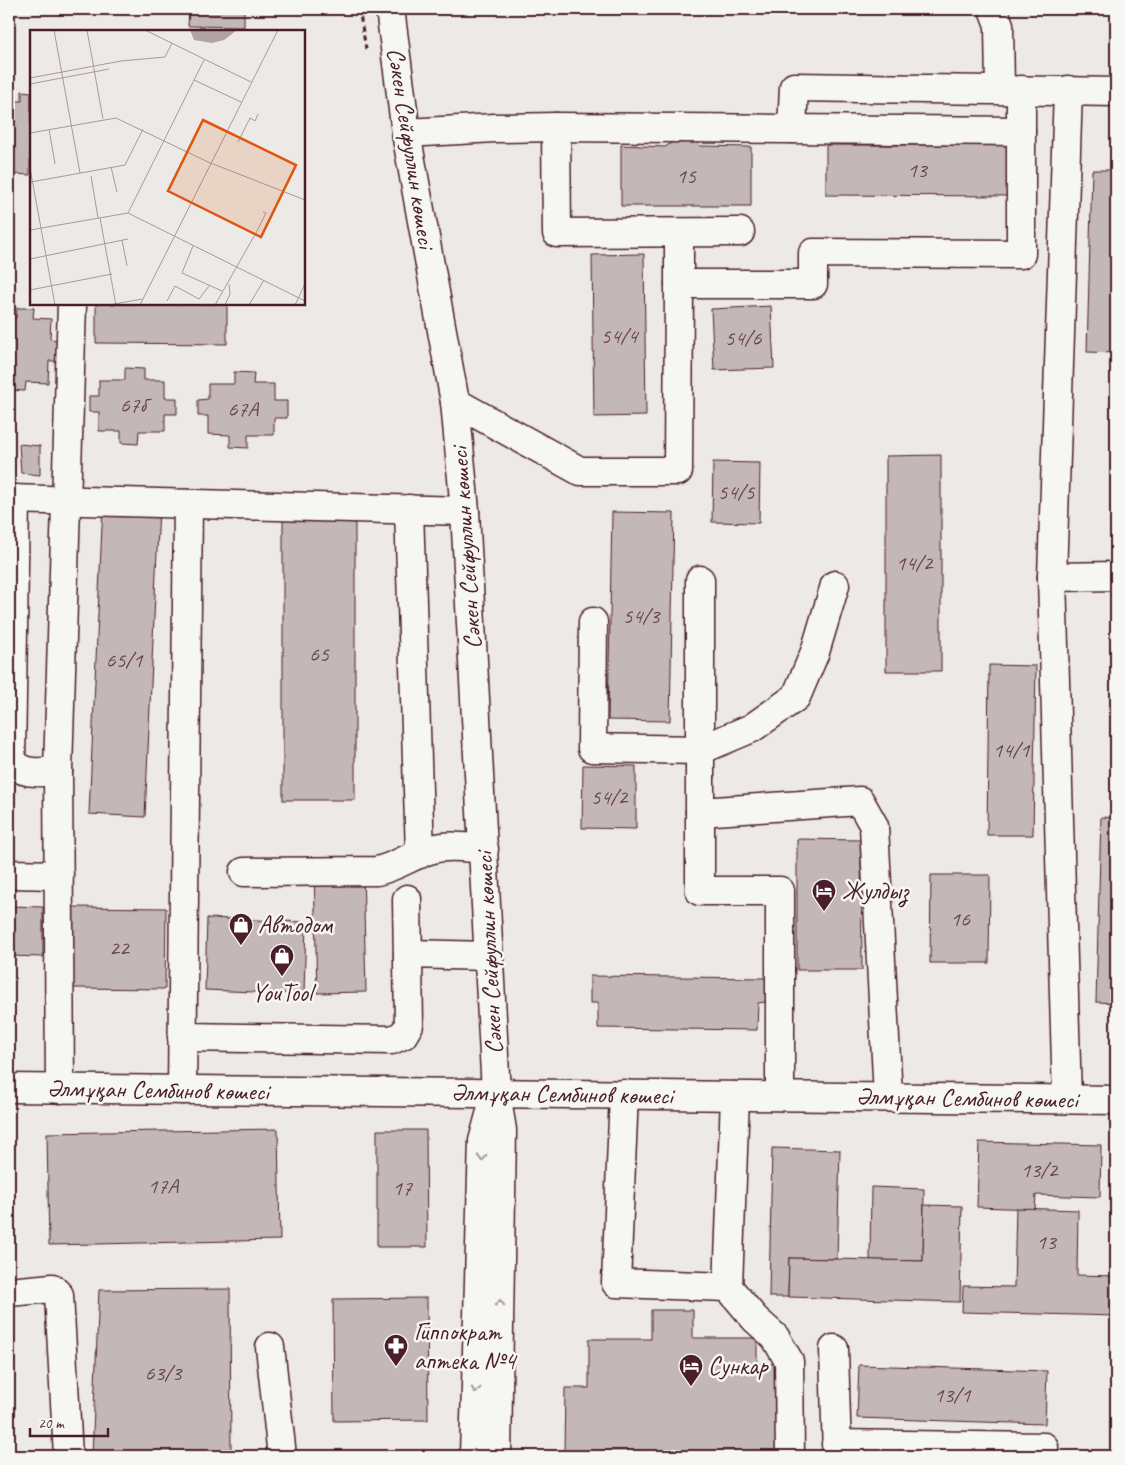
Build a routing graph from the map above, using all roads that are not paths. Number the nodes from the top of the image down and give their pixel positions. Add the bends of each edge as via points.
1 (390, 9) edge
2 (993, 9) edge
3 (1011, 90) junction
4 (1068, 90) junction
5 (1116, 92) edge
6 (556, 127) junction
7 (792, 129) junction
8 (1021, 130) junction
9 (406, 133) junction
10 (740, 232) dead end
11 (679, 233) junction
12 (679, 284) junction
13 (72, 305) edge
14 (455, 402) junction
15 (12, 499) edge
16 (66, 500) junction
17 (188, 504) junction
18 (409, 509) junction
19 (466, 511) junction
20 (1116, 576) edge
21 (1052, 577) junction
22 (700, 580) dead end
23 (835, 585) dead end
24 (594, 622) dead end
25 (700, 750) junction
26 (58, 771) junction
27 (700, 812) junction
28 (484, 849) junction
29 (420, 854) junction
30 (244, 872) dead end
31 (9, 874) edge
32 (59, 875) junction
33 (407, 899) dead end
34 (408, 954) junction
35 (489, 956) junction
36 (182, 1037) junction
37 (9, 1088) edge
38 (60, 1089) junction
39 (182, 1090) junction
40 (496, 1093) junction
41 (624, 1094) junction
42 (735, 1096) junction
43 (780, 1096) junction
44 (888, 1097) junction
45 (1067, 1099) junction
46 (1116, 1100) edge
47 (728, 1287) junction
48 (9, 1292) edge
49 (270, 1347) dead end
50 (834, 1349) dead end
51 (1044, 1447) dead end
52 (836, 1450) edge
53 (68, 1456) edge
54 (282, 1456) edge
55 (474, 1456) edge
56 (498, 1456) edge
57 (790, 1456) edge

1 - 9 street, Сәкен Сейфуллин көшесі
2 - 3 street
3 - 4 street
3 - 7 street via 794,87
3 - 8 street
4 - 5 street
4 - 21 street
6 - 7 street
6 - 9 street
6 - 11 street via 557,233
7 - 8 street
8 - 12 street via 1021,254 813,253 813,284
9 - 14 street, Сәкен Сейфуллин көшесі
10 - 11 street
11 - 12 street
12 - 14 street via 678,471 580,471
13 - 16 street
14 - 19 street, Сәкен Сейфуллин көшесі
15 - 16 street
15 - 26 street via 11,761 25,772
16 - 17 street
16 - 26 street
17 - 18 street
17 - 36 street
18 - 19 street
18 - 29 street
19 - 28 street, Сәкен Сейфуллин көшесі
20 - 21 street
21 - 45 street
22 - 25 street
23 - 25 street via 815,652 796,697 752,728
24 - 25 street via 592,748
25 - 27 street
26 - 32 street
27 - 43 street via 700,891 780,891
27 - 44 street via 860,800 874,826
28 - 29 street via 444,846
28 - 35 street, Сәкен Сейфуллин көшесі
29 - 30 street via 406,862 377,870
31 - 32 street
32 - 38 street
33 - 34 street
34 - 35 street
34 - 36 street via 409,1025 398,1038
35 - 40 street, Сәкен Сейфуллин көшесі
36 - 39 street
37 - 38 street, Әлмұқан Сембинов көшесі
38 - 39 street, Әлмұқан Сембинов көшесі
39 - 40 street, Әлмұқан Сембинов көшесі
40 - 41 street, Әлмұқан Сембинов көшесі
40 -> 55 street, Сәкен Сейфуллин көшесі via 483,1141
56 -> 40 street, Сәкен Сейфуллин көшесі via 502,1130
41 - 42 street, Әлмұқан Сембинов көшесі
41 - 47 street via 616,1282
42 - 43 street, Әлмұқан Сембинов көшесі
42 - 47 street
43 - 44 street, Әлмұқан Сембинов көшесі
44 - 45 street, Әлмұқан Сембинов көшесі
45 - 46 street, Әлмұқан Сембинов көшесі
47 - 57 street via 775,1337 789,1361
48 - 53 street via 52,1288 59,1295
49 - 54 street
50 - 52 street
51 - 52 street

